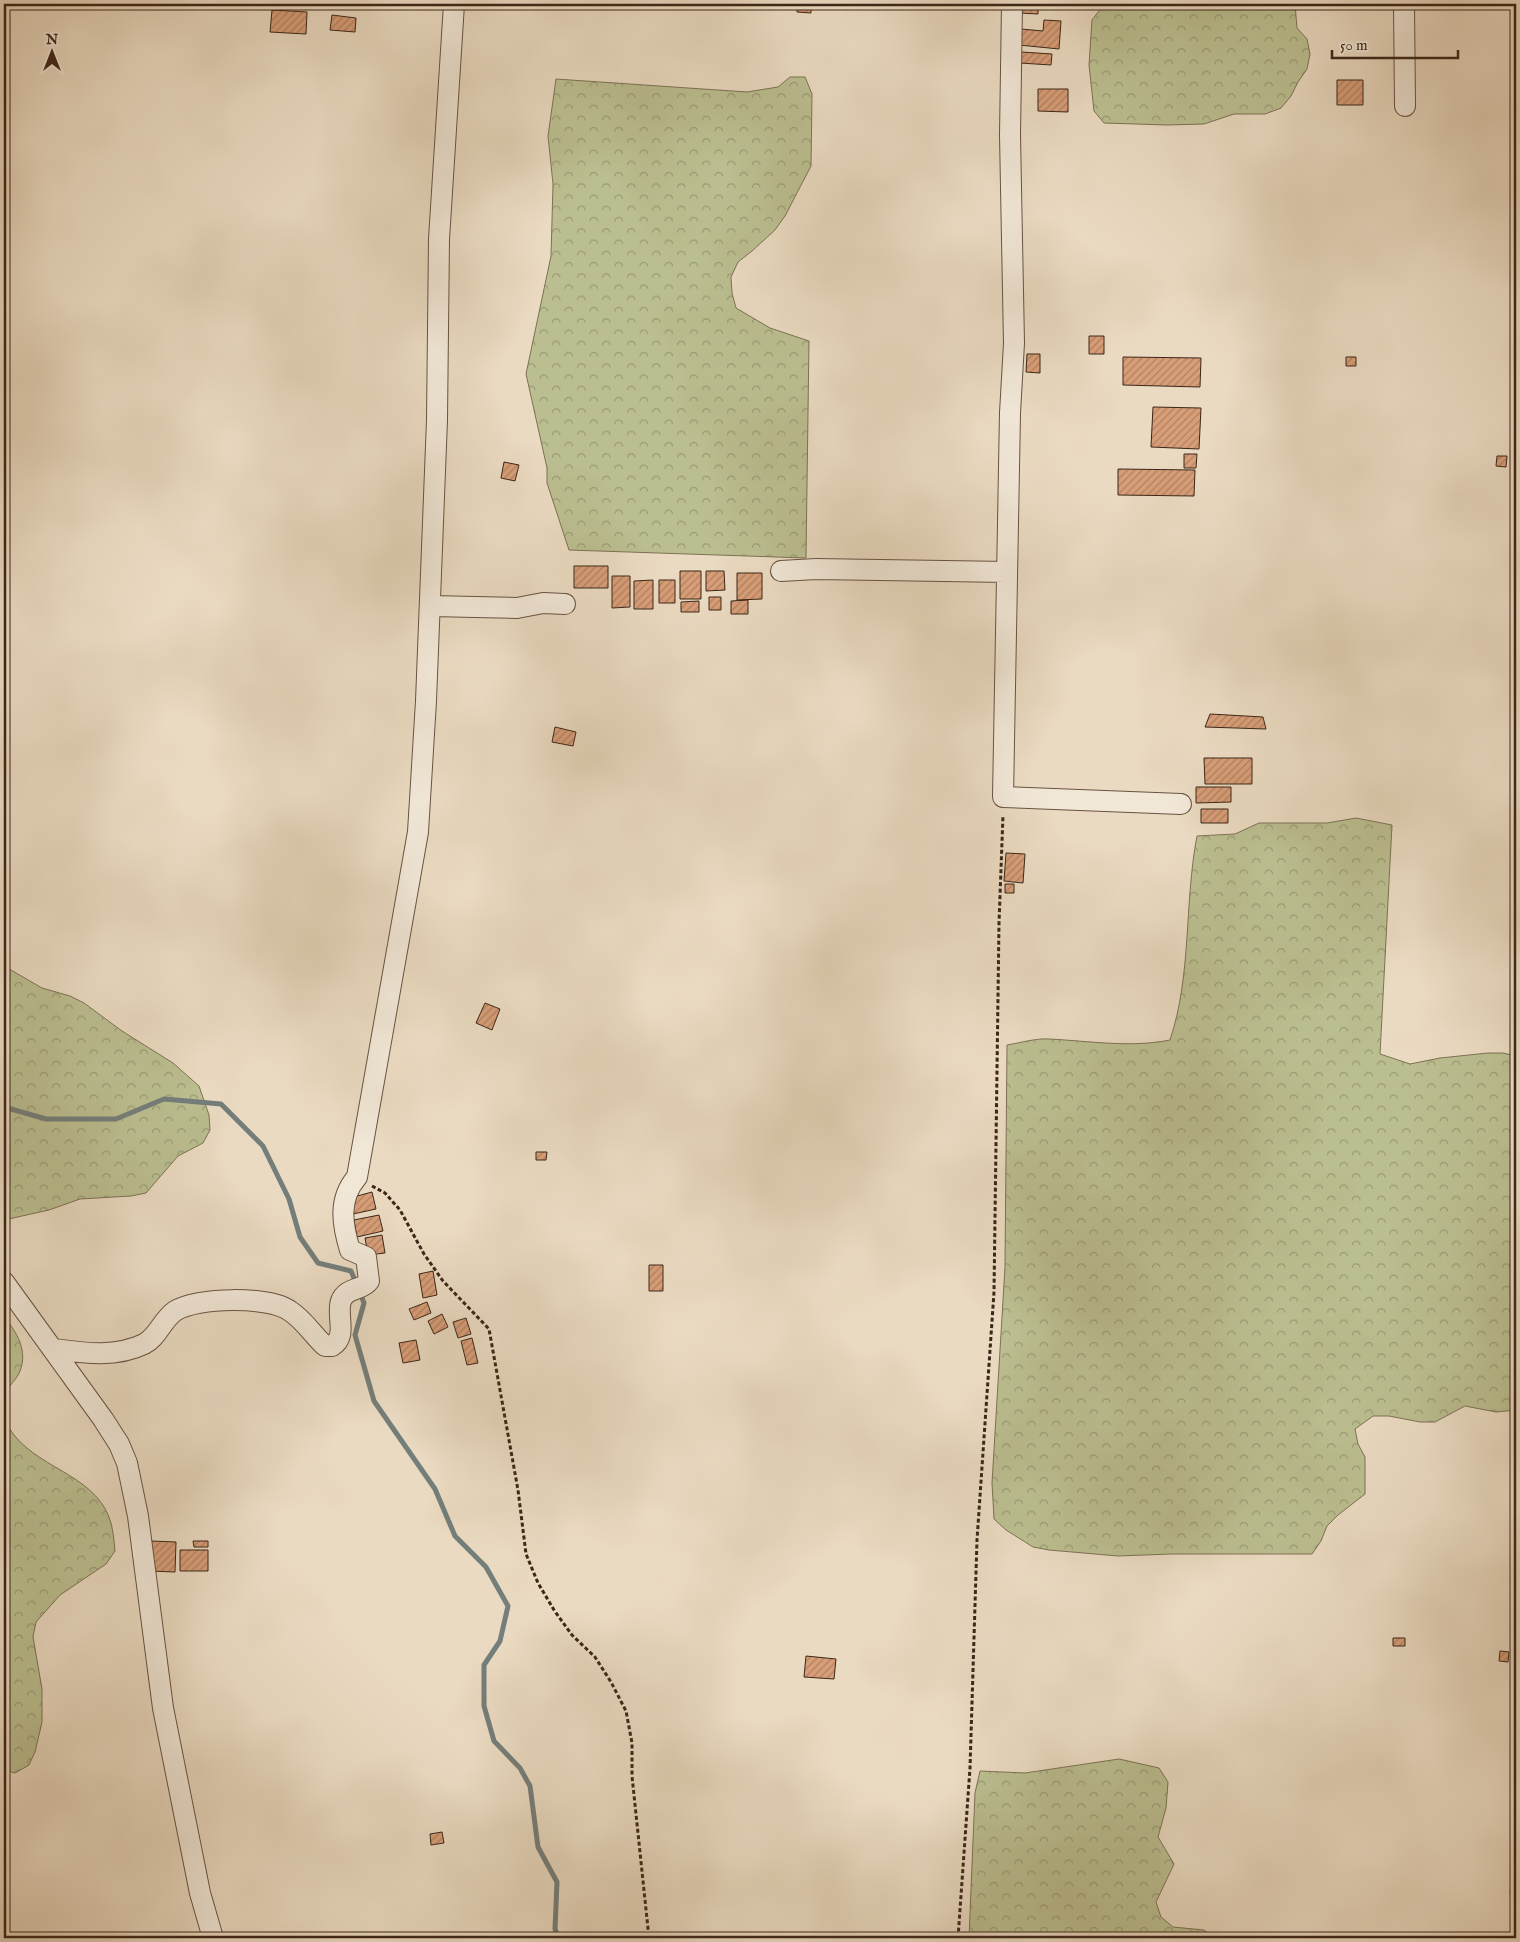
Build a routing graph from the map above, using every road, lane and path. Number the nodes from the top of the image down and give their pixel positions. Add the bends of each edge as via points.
1 (454, 4) edge
2 (1012, 4) edge
3 (1404, 4) edge
4 (1405, 106) dead end
5 (781, 571) dead end
6 (1007, 572) junction
7 (564, 604) dead end
8 (430, 606) junction
9 (1003, 797) junction
10 (1181, 804) dead end
11 (357, 1177) junction
12 (4, 1282) edge
13 (54, 1349) junction
14 (214, 1938) edge
15 (649, 1938) edge
16 (958, 1938) edge

1 - 8 street via 439,239 438,420
2 - 6 street via 1010,144 1014,343
3 - 4 street
5 - 6 street
6 - 9 street
7 - 8 street via 543,603 517,608
8 - 11 street via 418,832
9 - 10 street
9 - 16 path via 994,1292 976,1540 970,1768
11 - 13 street via 347,1188 343,1217 350,1250 366,1257 369,1281 341,1300 340,1334 332,1346 325,1346 301,1320 282,1306 243,1300 214,1301 177,1310 151,1340 126,1350 92,1354
11 - 15 path via 385,1193 400,1210 443,1281 490,1329 526,1554 554,1610 594,1657 626,1710 632,1743 632,1776
12 - 13 street
13 - 14 street via 107,1425 127,1462 138,1516 162,1708 198,1883

